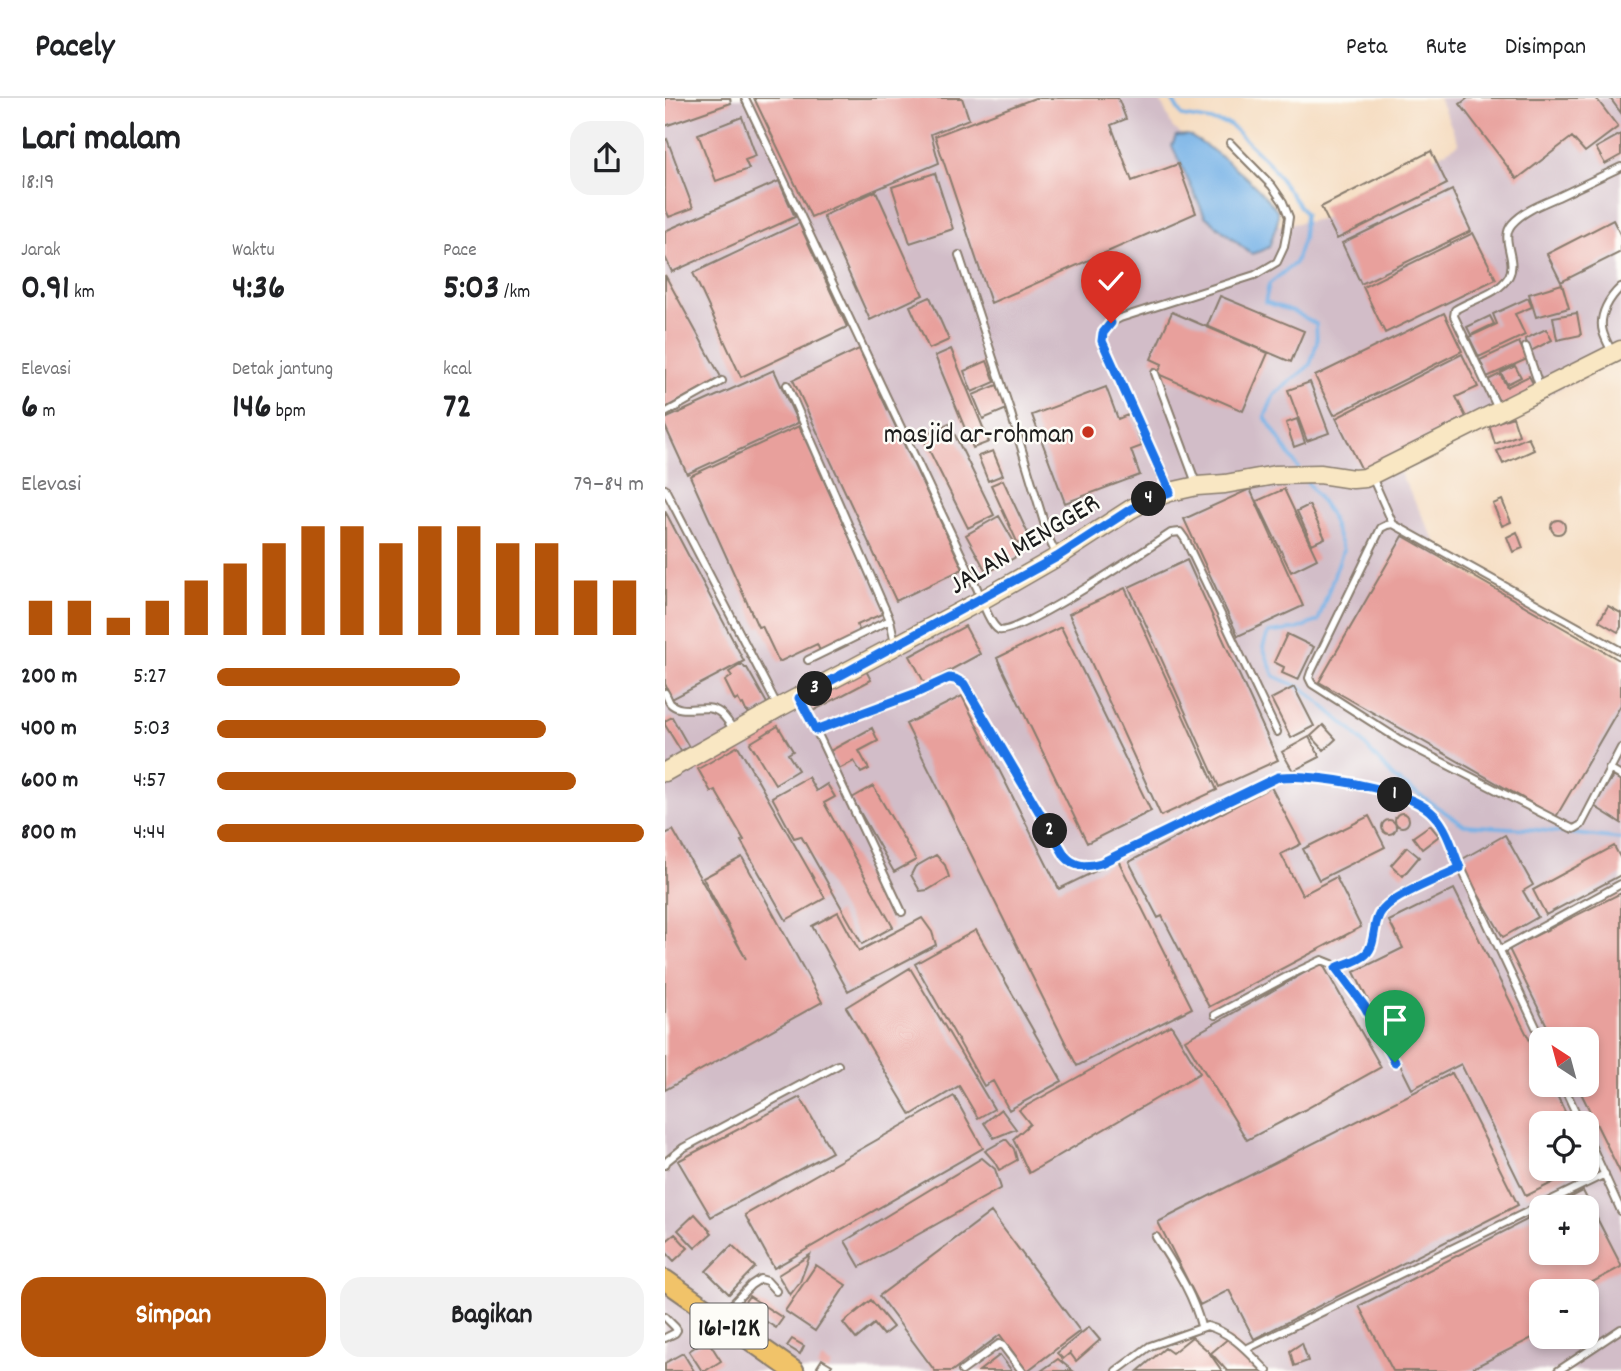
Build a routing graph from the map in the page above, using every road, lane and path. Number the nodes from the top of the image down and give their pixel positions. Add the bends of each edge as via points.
1 (745, 98) edge
2 (1230, 143) dead end
3 (1621, 167) edge
4 (958, 255) dead end
5 (1621, 287) edge
6 (1526, 347) dead end
7 (1617, 352) edge
8 (1155, 373) dead end
9 (722, 382) dead end
10 (787, 385) dead end
11 (1541, 390) junction
12 (1499, 412) junction
13 (665, 413) edge
14 (1371, 475) junction
15 (1197, 486) junction
16 (665, 489) edge
17 (1170, 492) junction
18 (1394, 524) junction
19 (1057, 557) junction
20 (982, 600) junction
21 (890, 621) junction
22 (895, 645) junction
23 (1621, 652) edge
24 (809, 660) dead end
25 (665, 693) edge
26 (799, 698) junction
27 (778, 708) junction
28 (816, 730) junction
29 (1277, 732) dead end
30 (735, 733) junction
31 (1621, 748) edge
32 (1609, 769) junction
33 (665, 772) edge
34 (1621, 776) edge
35 (1460, 868) junction
36 (1621, 884) edge
37 (902, 912) dead end
38 (1500, 950) junction
39 (1336, 968) junction
40 (1216, 1016) dead end
41 (1536, 1027) edge
42 (1395, 1062) dead end
43 (838, 1065) dead end
44 (1599, 1161) edge
45 (665, 1165) edge
46 (1605, 1174) junction
47 (1621, 1211) edge
48 (1156, 1237) dead end
49 (666, 1282) edge
50 (776, 1291) dead end
51 (665, 1317) edge
52 (719, 1318) junction
53 (1201, 1326) junction
54 (1621, 1329) edge
55 (665, 1338) edge
56 (1246, 1349) junction
57 (791, 1370) edge
58 (962, 1371) edge
59 (1022, 1371) edge
60 (1116, 1371) edge
61 (1268, 1371) edge
62 (1559, 1371) edge

1 - 20 lane
2 - 17 lane via 1283,201 1289,217 1277,262 1255,275 1121,318 1103,333 1102,341
3 - 12 lane via 1522,215 1506,237 1512,264 1509,275 1491,292 1454,313
4 - 19 lane
5 - 7 lane via 1602,316 1602,330
6 - 11 lane
7 - 11 street, JALAN MENGGER
8 - 15 lane
9 - 13 lane
10 - 21 lane
11 - 12 street, JALAN MENGGER
12 - 14 street, JALAN MENGGER
14 - 15 street, JALAN MENGGER via 1353,479 1275,475
14 - 18 lane
15 - 17 street, JALAN MENGGER
16 - 27 lane
17 - 19 street, JALAN MENGGER via 1131,509
18 - 23 lane
18 - 32 lane via 1381,528 1311,672 1312,684 1403,743 1570,828 1581,825
19 - 20 street, JALAN MENGGER
20 - 22 street, JALAN MENGGER
20 - 29 lane via 997,629 1015,628 1171,533 1180,532
21 - 22 lane
21 - 24 lane
22 - 26 street, JALAN MENGGER
25 - 30 lane via 679,708 719,711
26 - 27 street, JALAN MENGGER
26 - 28 lane
27 - 30 street, JALAN MENGGER
28 - 35 lane via 955,679 964,684 1065,856 1080,866 1101,863 1278,777 1305,776 1358,784 1421,805 1434,815
28 - 37 lane
30 - 33 street, JALAN MENGGER
31 - 32 lane
32 - 34 lane
35 - 38 lane
35 - 39 lane via 1391,903 1378,915 1366,955
36 - 38 lane
38 - 41 lane
39 - 40 lane via 1322,960
39 - 42 lane via 1365,1007
43 - 45 lane via 683,1148
44 - 46 lane
46 - 47 lane
46 - 56 lane
48 - 53 lane via 1184,1281
49 - 52 main road, 161-12K
50 - 52 lane via 760,1279
51 - 55 lane via 677,1331
52 - 57 main road, 161-12K
53 - 56 lane via 1227,1333
53 - 60 lane via 1150,1346
54 - 62 lane
56 - 61 lane
58 - 59 lane via 999,1344

